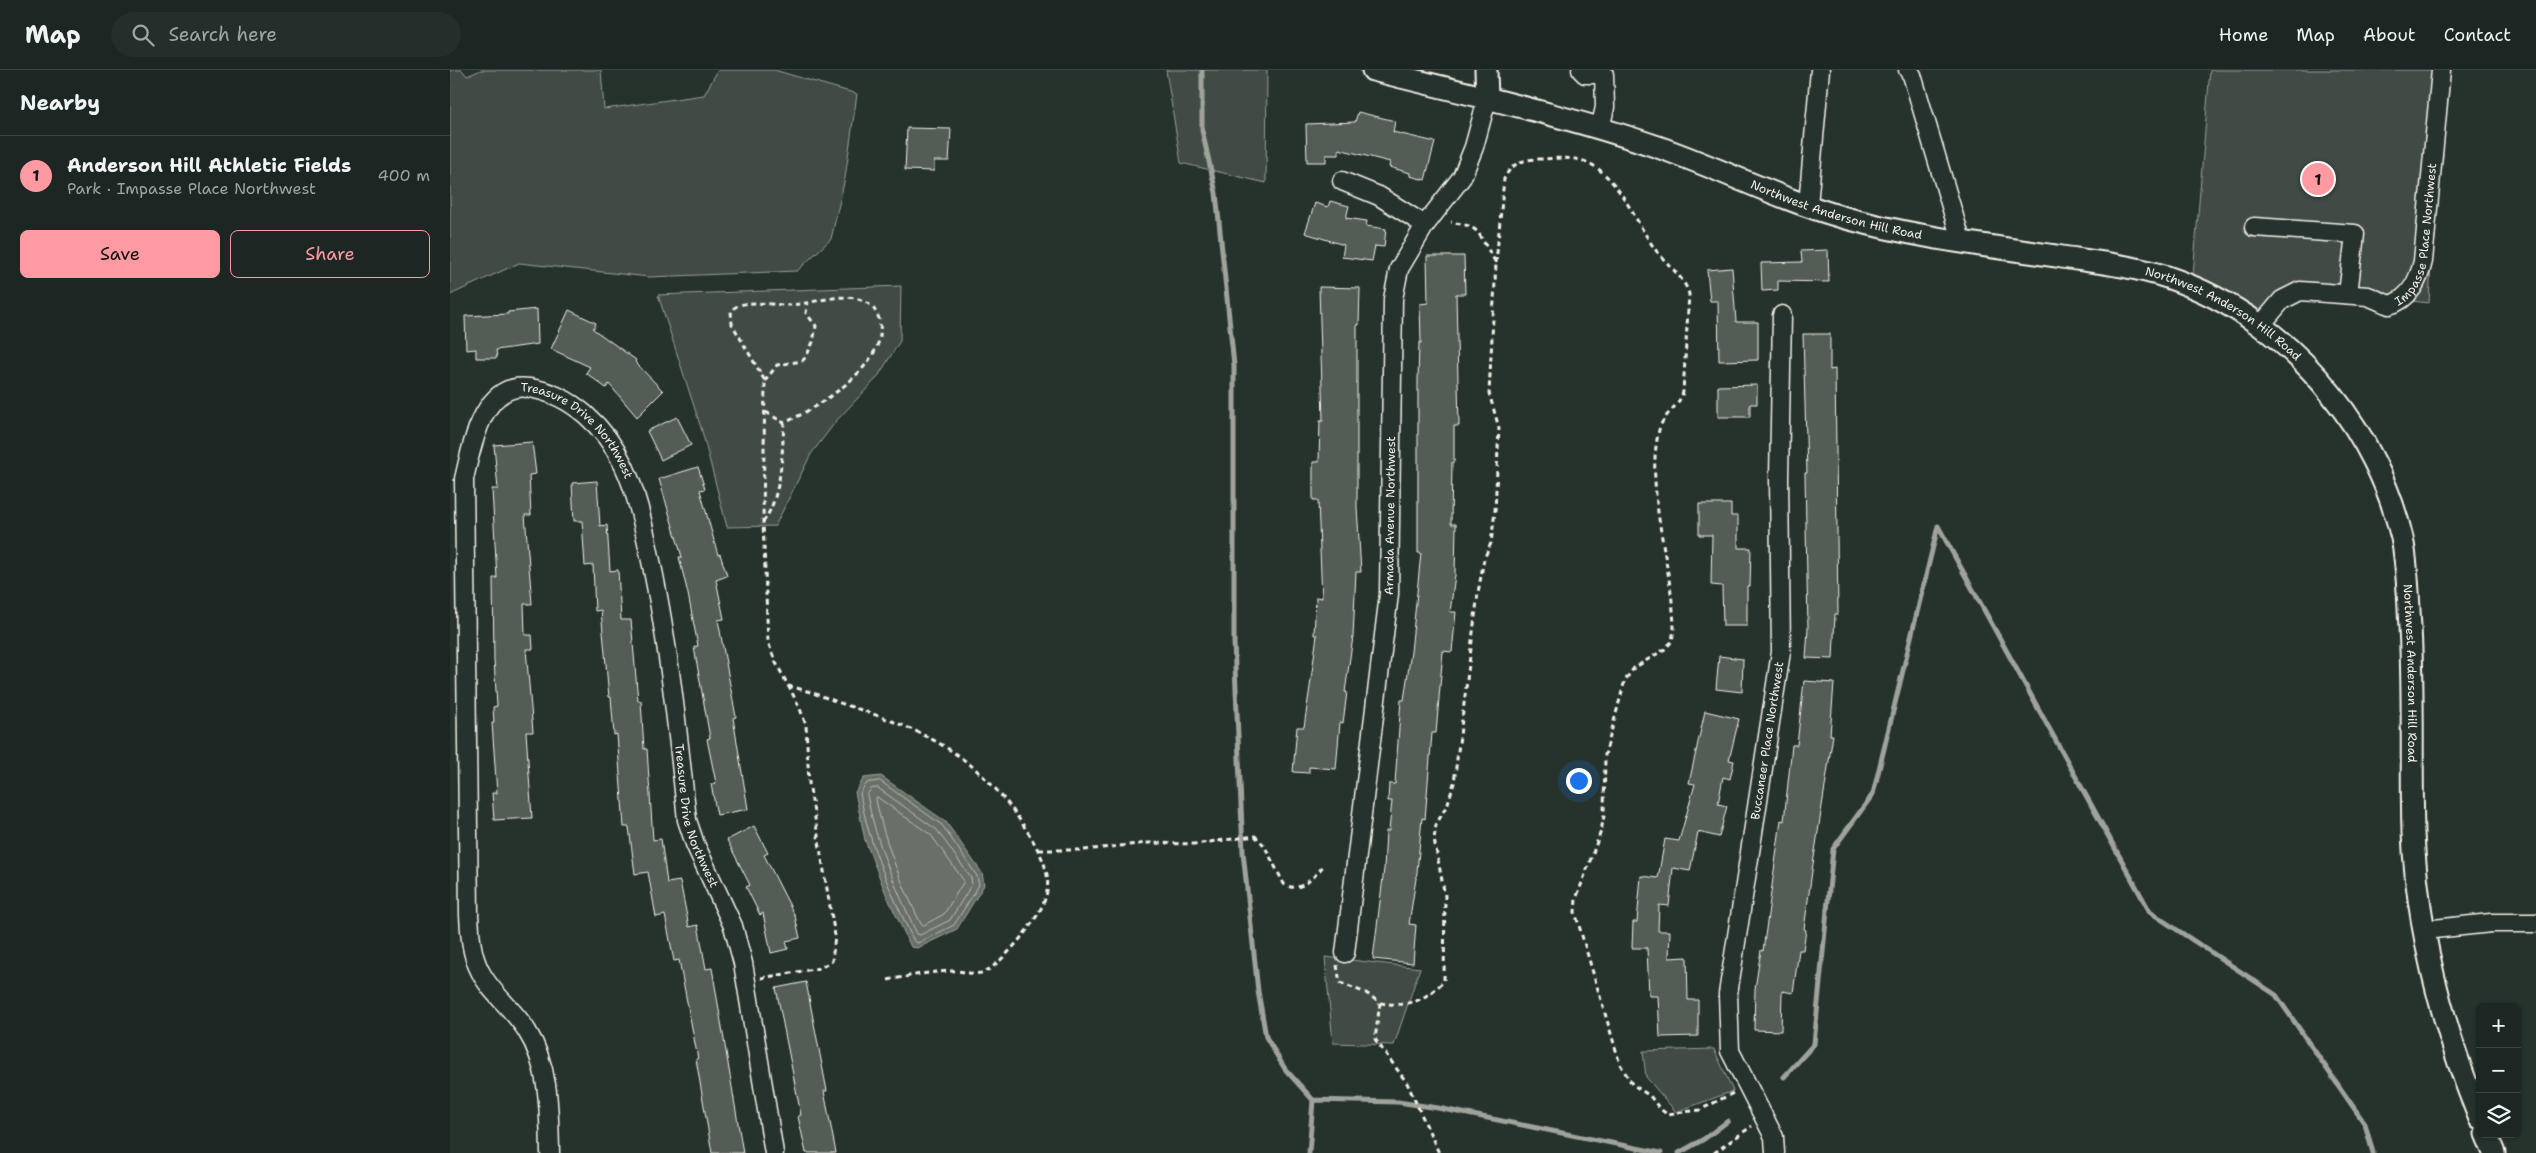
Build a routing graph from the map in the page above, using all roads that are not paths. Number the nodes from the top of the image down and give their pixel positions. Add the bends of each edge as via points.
1 (1373, 70) edge
2 (1486, 70) edge
3 (1581, 70) edge
4 (1820, 70) edge
5 (1908, 70) edge
6 (2441, 70) edge
7 (1486, 99) junction
8 (1600, 129) junction
9 (1342, 182) dead end
10 (1808, 205) junction
11 (1425, 225) junction
12 (2254, 226) dead end
13 (1960, 240) junction
14 (2348, 294) junction
15 (1782, 315) dead end
16 (2261, 325) junction
17 (2536, 923) edge
18 (2424, 930) junction
19 (1345, 953) road end
20 (2476, 1108) edge
21 (2488, 1138) edge
22 (550, 1153) edge
23 (774, 1153) edge
24 (1775, 1153) edge
25 (2494, 1153) edge

1 - 7 main road, Northwest Anderson Hill Road
2 - 7 main road
3 - 8 street via 1585,74 1604,74 1605,107
4 - 10 street
5 - 13 street via 1912,74
6 - 14 street, Impasse Place Northwest via 2423,261 2416,283 2405,298 2389,305 2368,296
7 - 8 main road, Northwest Anderson Hill Road
7 - 11 street, Armada Avenue Northwest via 1462,177
8 - 10 main road, Northwest Anderson Hill Road via 1664,149
9 - 11 street via 1379,196
10 - 13 main road, Northwest Anderson Hill Road via 1863,222
11 - 19 street, Armada Avenue Northwest via 1399,269 1393,299 1389,594
12 - 14 street via 2355,234
13 - 16 main road, Northwest Anderson Hill Road via 2151,273 2215,298
14 - 16 street, Impasse Place Northwest via 2311,290 2291,294
15 - 24 street, Buccaneer Place Northwest via 1779,478 1782,652 1728,994 1730,1051 1774,1137
16 - 18 main road, Northwest Anderson Hill Road via 2312,370 2346,413 2373,461 2395,512 2409,587 2414,675 2413,832
17 - 18 street via 2490,923
18 - 20 main road, Northwest Anderson Hill Road via 2446,1025
21 - 25 main road
22 - 23 street, Treasure Drive Northwest via 546,1087 540,1060 528,1031 479,970 471,943 469,915 464,478 477,426 500,394 516,386 541,389 567,399 599,427 624,466 640,510 660,603 687,820 733,926 746,980

